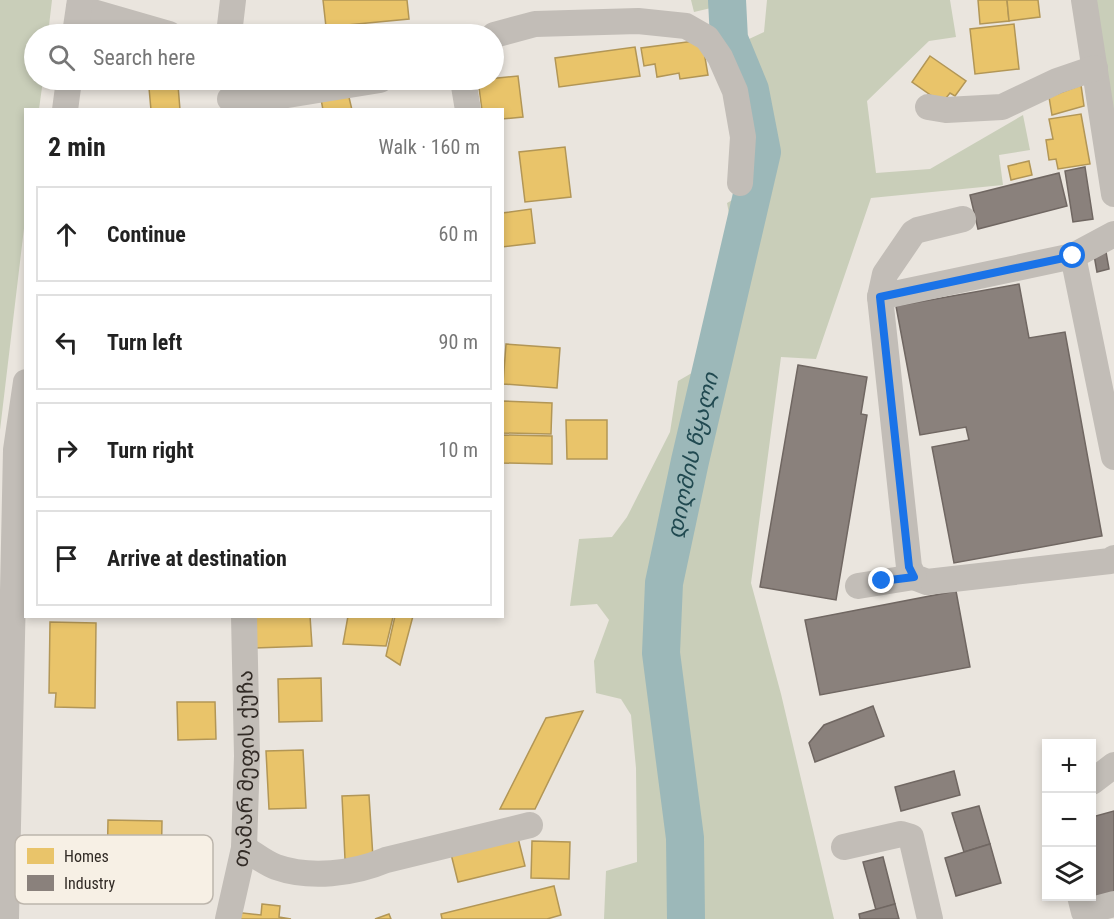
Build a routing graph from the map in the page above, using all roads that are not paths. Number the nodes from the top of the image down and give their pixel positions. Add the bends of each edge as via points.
1 (233, 0) edge
2 (1084, 0) edge
3 (80, 4) edge
4 (77, 24) edge
5 (139, 24) edge
6 (230, 24) edge
7 (504, 32) edge
8 (1095, 68) junction
9 (67, 90) edge
10 (318, 90) edge
11 (465, 90) edge
12 (229, 96) edge
13 (928, 107) dead end
14 (64, 108) edge
15 (468, 108) edge
16 (740, 183) dead end
17 (1114, 194) edge
18 (963, 219) dead end
19 (1114, 234) edge
20 (1073, 256) junction
21 (880, 297) junction
22 (24, 396) edge
23 (1114, 457) edge
24 (1114, 558) edge
25 (914, 577) junction
26 (858, 586) dead end
27 (244, 618) edge
28 (1114, 765) edge
29 (1096, 779) edge
30 (530, 825) dead end
31 (844, 847) dead end
32 (244, 848) junction
33 (1081, 901) edge
34 (1114, 904) edge
35 (6, 919) edge
36 (228, 919) edge
37 (930, 919) edge

1 - 6 street
2 - 8 street
3 - 4 street
3 - 5 street
7 - 16 street via 535,24 638,21 686,26 707,38 735,91 743,137
8 - 13 street via 1002,106 946,110
8 - 17 street
9 - 14 street
10 - 12 street via 263,99
11 - 15 street
18 - 21 street via 913,233 885,274
19 - 20 street
20 - 21 street
20 - 23 street
21 - 25 street via 909,567
22 - 35 street via 16,450
24 - 25 street via 927,582
25 - 26 street
27 - 32 street, თამარ მეფის ქუჩა
28 - 29 street
30 - 32 street via 342,872 306,873 275,867
31 - 37 street via 901,834 911,837
32 - 36 street, თამარ მეფის ქუჩა
33 - 34 street via 1084,912

